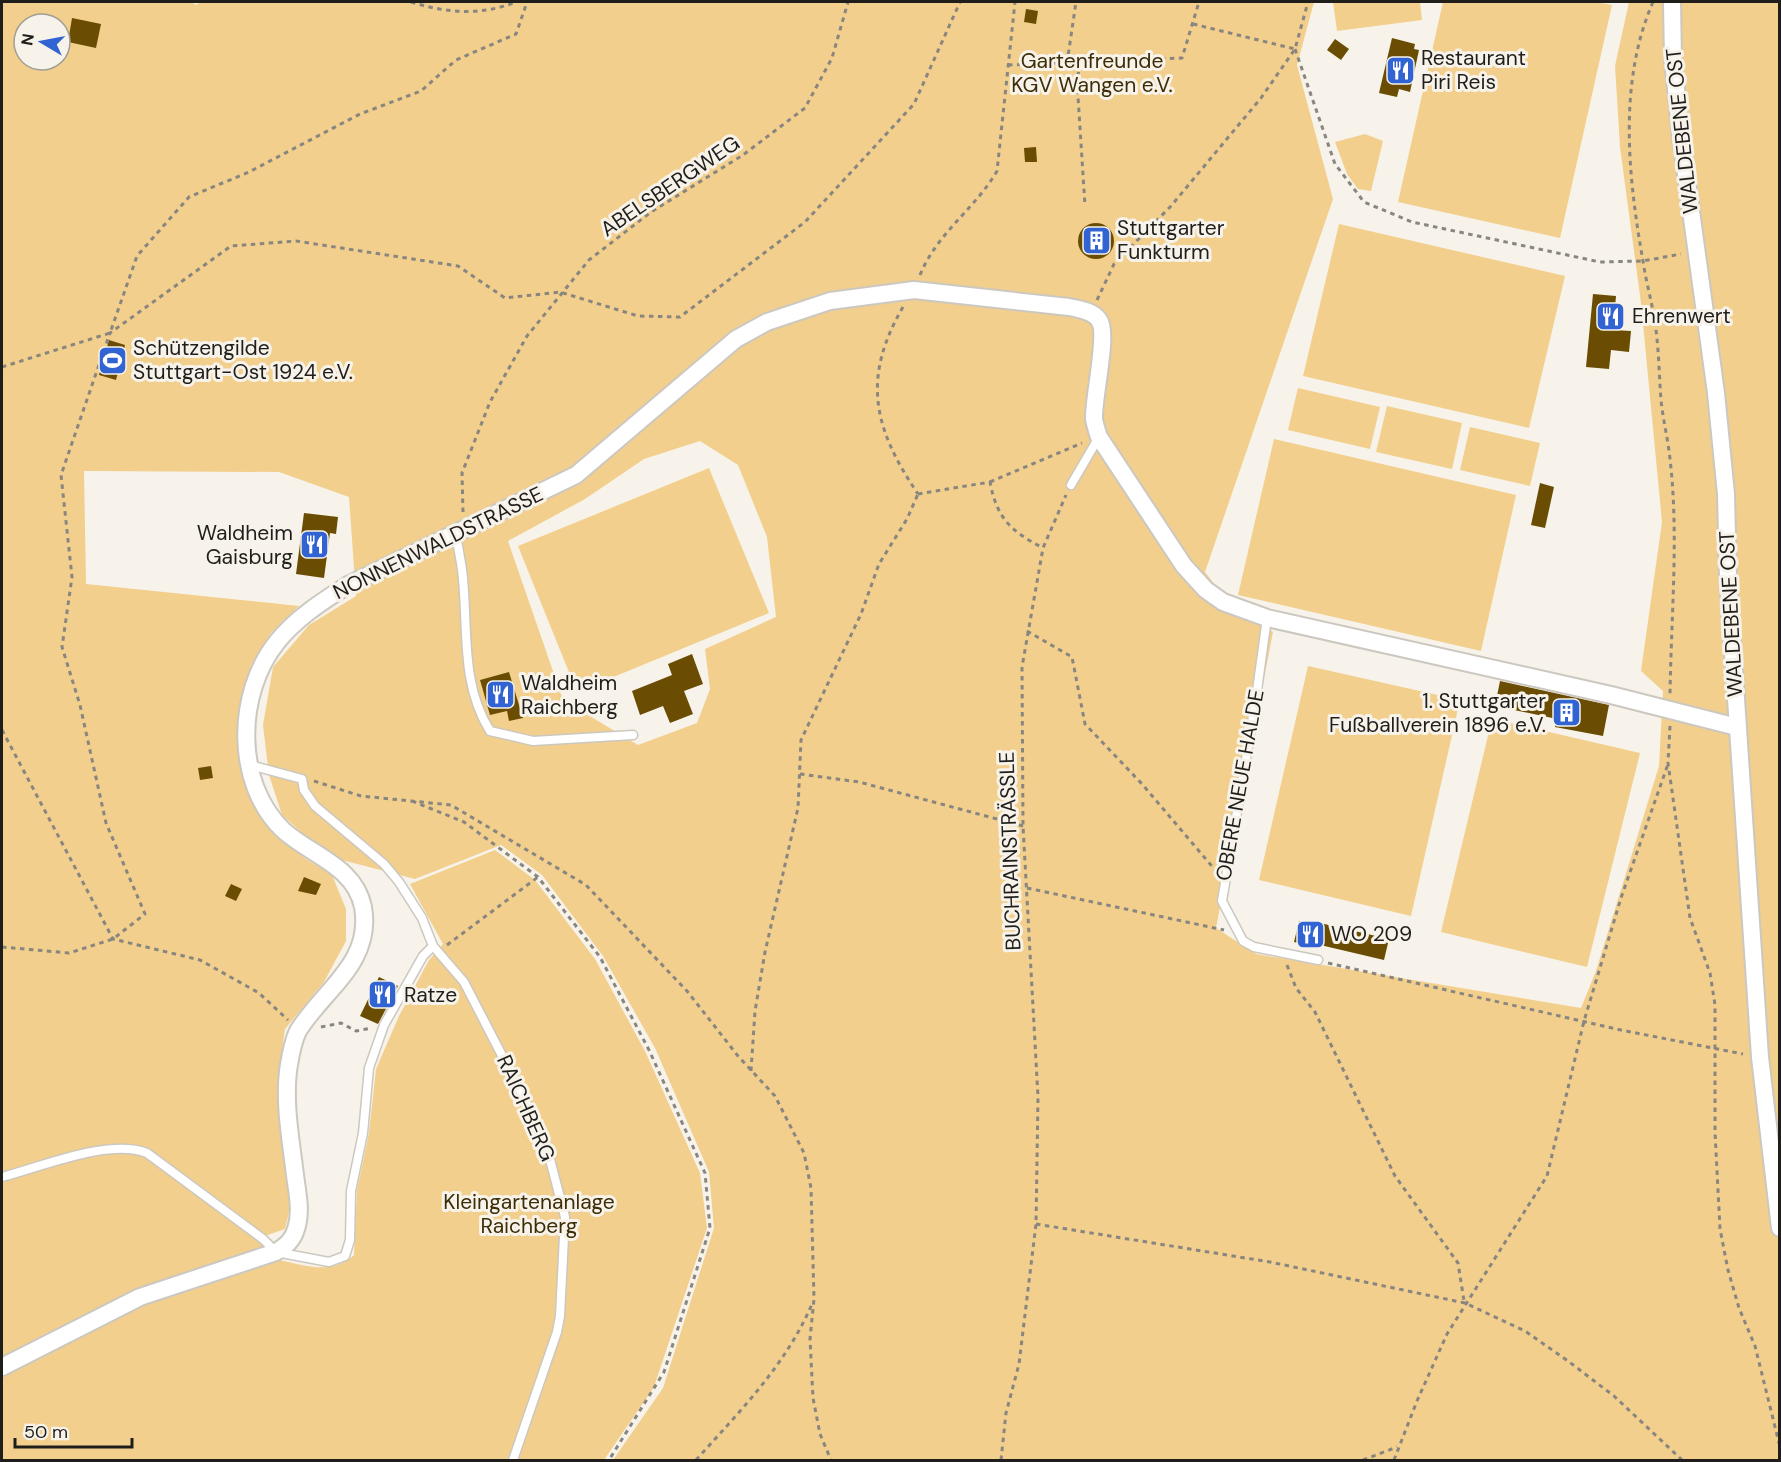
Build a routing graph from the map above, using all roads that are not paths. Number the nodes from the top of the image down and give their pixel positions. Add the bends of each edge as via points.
1 (1672, 2) edge
2 (1099, 437) junction
3 (1071, 485) road end
4 (460, 531) junction
5 (1266, 618) junction
6 (1737, 727) junction
7 (633, 735) dead end
8 (250, 765) junction
9 (436, 949) junction
10 (1318, 960) road end
11 (2, 1177) edge
12 (1779, 1228) edge
13 (276, 1252) junction
14 (2, 1367) edge
15 (513, 1461) edge

1 - 6 street, WALDEBENE OST via 1673,60 1726,494
2 - 3 lane
2 - 4 street, NONNENWALDSTRASSE via 1094,420 1103,332 1100,321 1091,313 1069,307 914,290 830,301 767,322 736,339 576,475
2 - 5 street via 1184,566 1206,590 1244,612
4 - 7 lane via 467,665 476,710 490,731 532,741
4 - 8 street, NONNENWALDSTRASSE via 348,585 320,603 276,642 248,709
5 - 6 street
5 - 10 lane, OBERE NEUE HALDE via 1222,901 1243,941 1254,947
6 - 12 street, WALDEBENE OST via 1760,1057
8 - 9 lane, RAICHBERG via 302,779 315,806 384,864 399,882
8 - 13 street, NONNENWALDSTRASSE via 262,802 284,831 347,877 363,905 364,923 354,964 298,1032 288,1074 288,1121 300,1211 290,1243
9 - 13 lane via 423,956 384,1025 369,1068 345,1256 329,1262
9 - 15 lane, RAICHBERG via 464,982 525,1100 546,1144 566,1217 557,1332
11 - 13 lane via 111,1147 132,1147 147,1153
13 - 14 street via 140,1297

